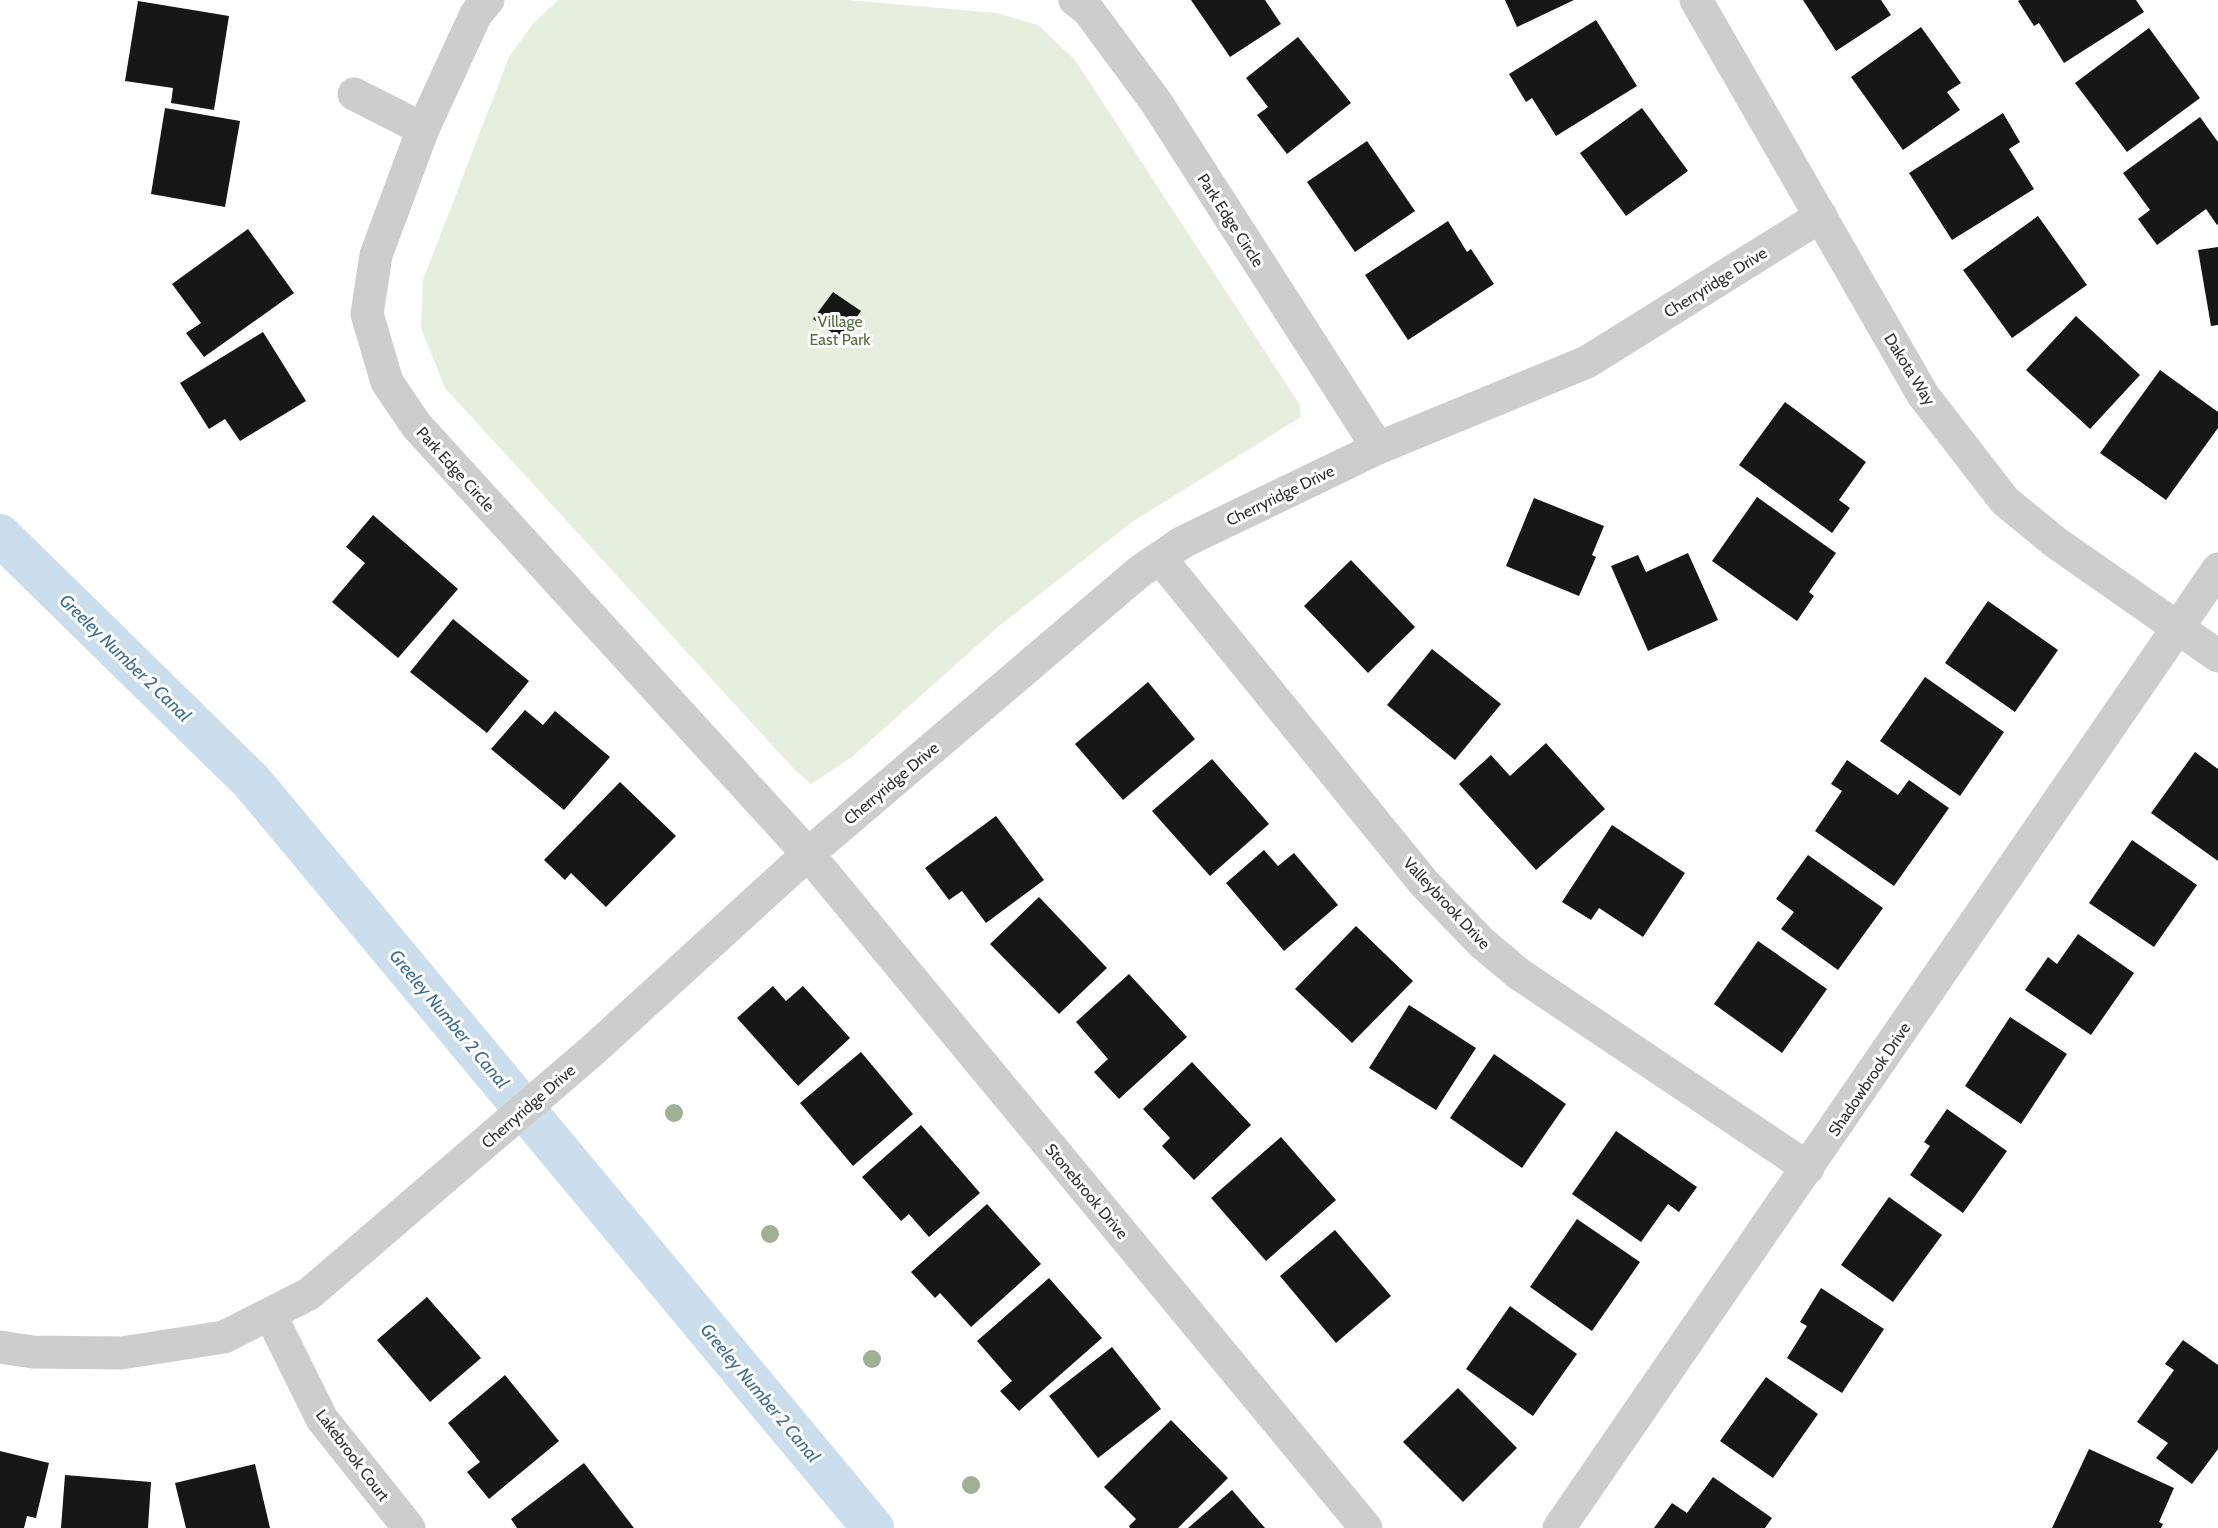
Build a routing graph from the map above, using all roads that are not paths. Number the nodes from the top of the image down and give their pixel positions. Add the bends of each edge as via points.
1 (488, 0) edge
2 (1075, 0) edge
3 (1696, 0) edge
4 (354, 94) dead end
5 (423, 129) junction
6 (1821, 216) junction
7 (1378, 448) junction
8 (1160, 558) junction
9 (2218, 569) edge
10 (2178, 629) junction
11 (2218, 656) edge
12 (808, 854) junction
13 (1808, 1168) junction
14 (270, 1314) junction
15 (0, 1347) edge
16 (409, 1528) edge
17 (1366, 1528) edge
18 (1559, 1528) edge

1 - 5 street, Park Edge Circle via 476,14
2 - 7 street, Park Edge Circle via 1088,10 1156,102
3 - 6 street, Dakota Way
4 - 5 street
5 - 12 street, Park Edge Circle via 376,255 367,314 387,382 416,425
6 - 7 street, Cherryridge Drive via 1587,362
6 - 10 street, Dakota Way via 1923,395 2005,501 2055,542
7 - 8 street, Cherryridge Drive via 1183,542
8 - 12 street, Cherryridge Drive
8 - 13 street, Valleybrook Drive via 1424,883 1482,943 1519,974
9 - 10 street, Shadowbrook Drive
10 - 11 street, Dakota Way
10 - 13 street, Shadowbrook Drive
12 - 14 street, Cherryridge Drive via 486,1143 309,1294
12 - 17 street, Stonebrook Drive
13 - 18 street, Shadowbrook Drive
14 - 15 street, Cherryridge Drive via 224,1337 121,1353 33,1352
14 - 16 street, Lakebrook Court via 322,1419

